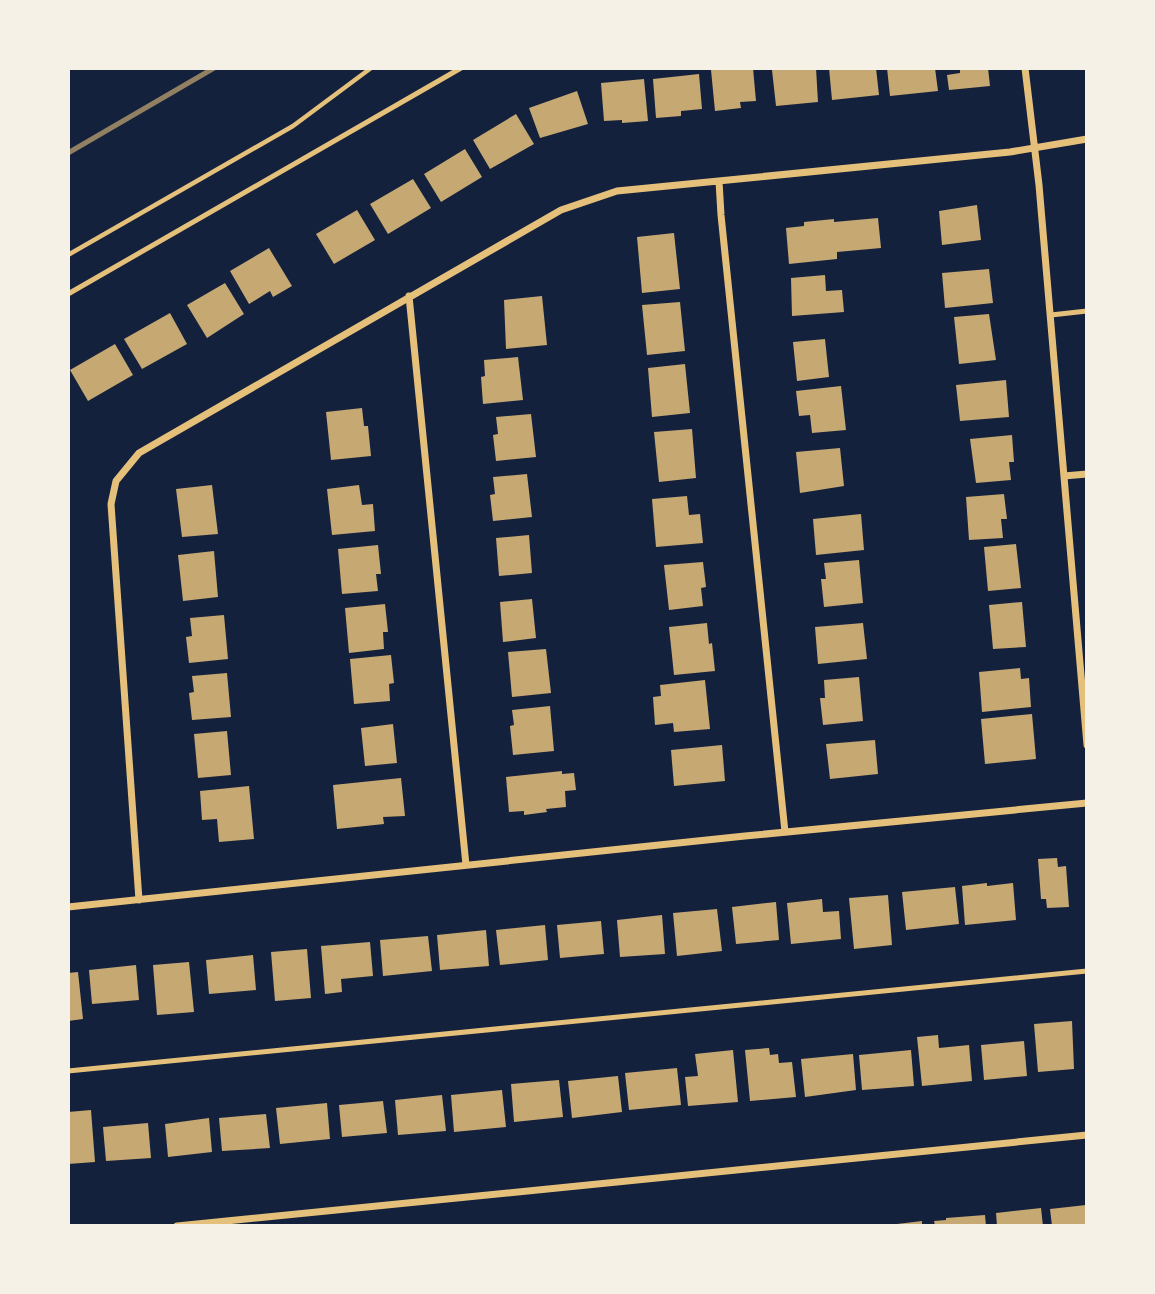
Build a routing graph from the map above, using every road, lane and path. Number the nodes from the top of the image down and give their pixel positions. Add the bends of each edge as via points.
1 (371, 68) edge
2 (461, 68) edge
3 (1026, 68) edge
4 (1087, 139) edge
5 (1034, 149) junction
6 (719, 181) junction
7 (68, 255) edge
8 (68, 294) edge
9 (409, 296) junction
10 (1087, 311) edge
11 (1051, 315) junction
12 (1087, 474) edge
13 (1064, 476) junction
14 (1078, 639) junction
15 (1087, 639) edge
16 (1087, 745) edge
17 (1087, 803) edge
18 (785, 832) junction
19 (466, 865) junction
20 (139, 900) junction
21 (68, 907) edge
22 (1087, 971) edge
23 (68, 1071) edge
24 (1087, 1135) edge
25 (177, 1226) edge

1 - 7 path via 293,125
2 - 8 lane
3 - 5 street
4 - 5 street
5 - 6 street
5 - 11 street
6 - 9 street via 617,191 561,210
6 - 18 street
9 - 19 street
9 - 20 street via 139,453 116,481 111,527
10 - 11 lane
11 - 13 street
12 - 13 street
13 - 14 street
14 - 15 lane
14 - 16 street
17 - 18 street
18 - 19 street
19 - 20 street
20 - 21 street
22 - 23 lane
24 - 25 street

